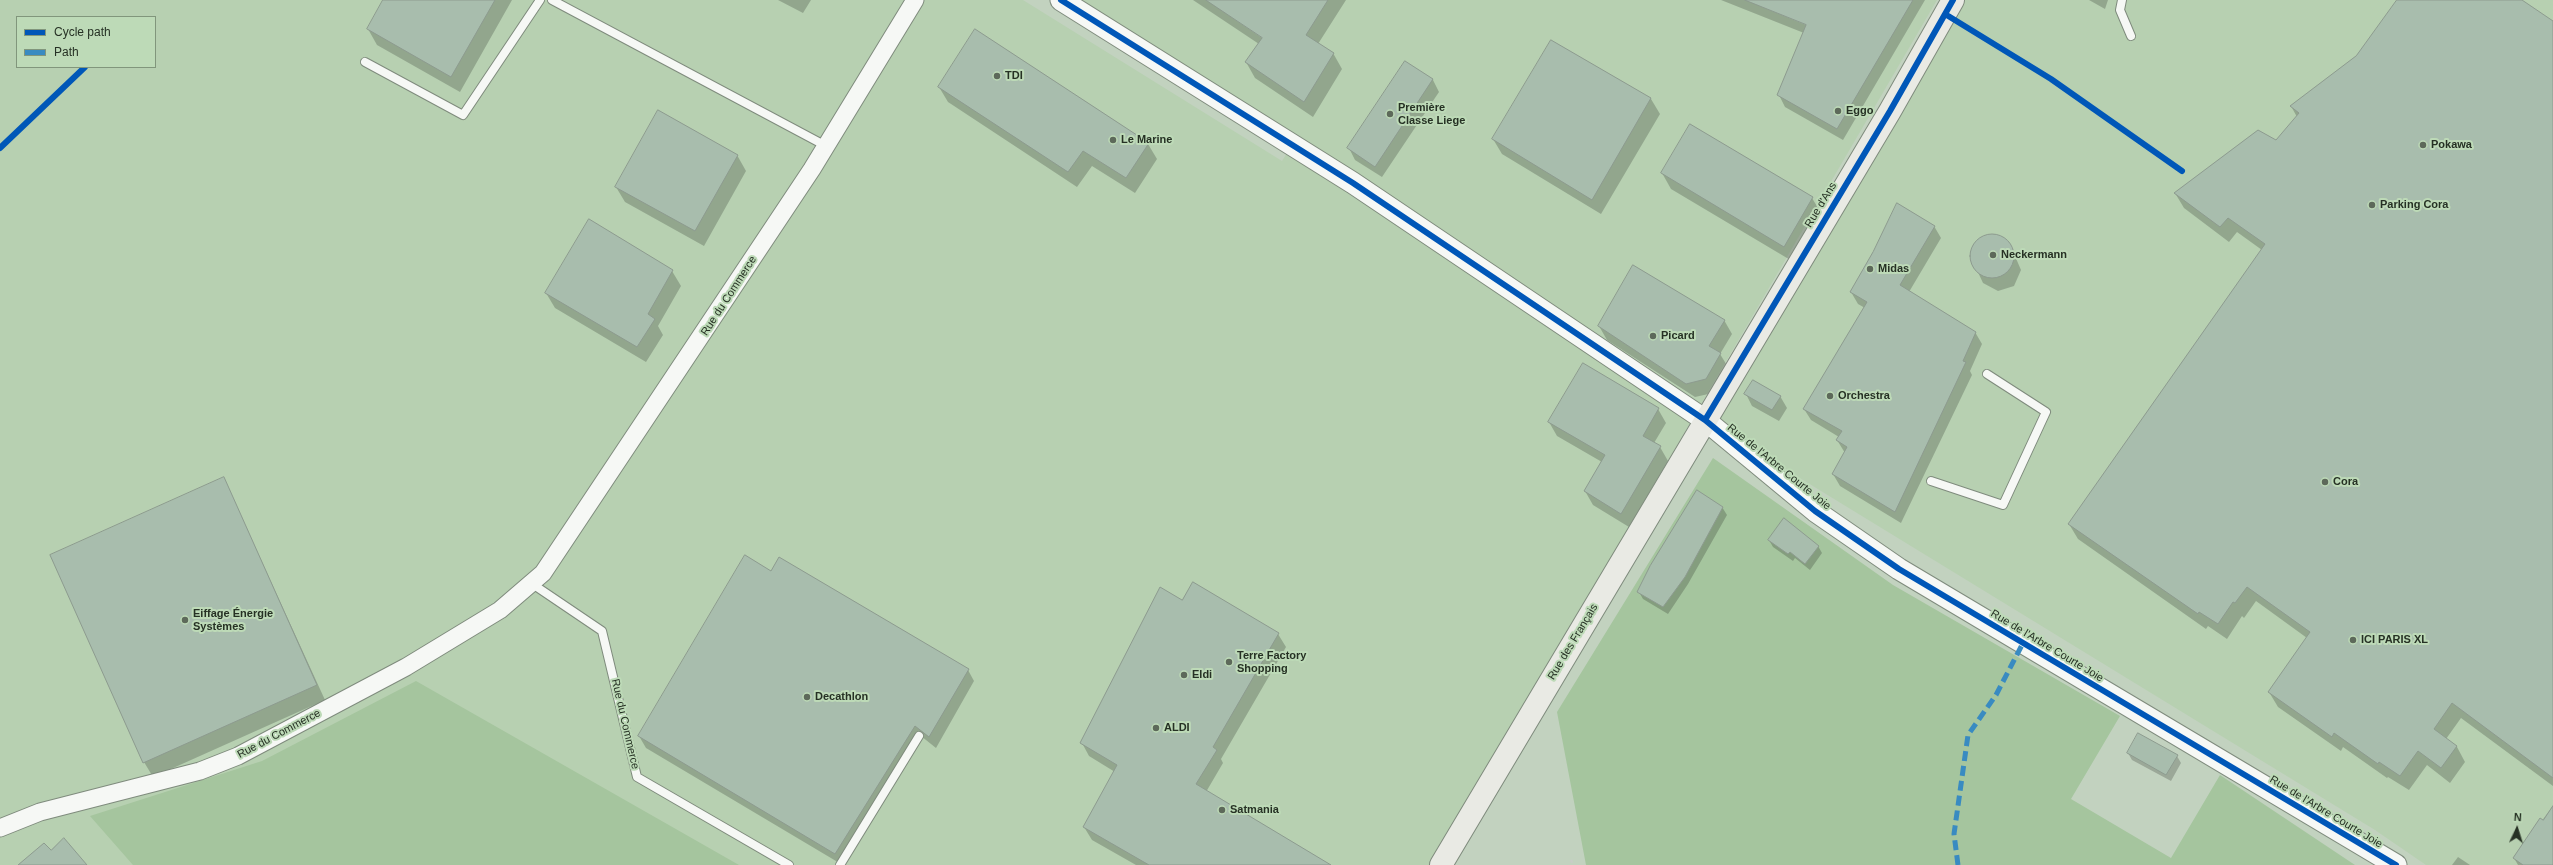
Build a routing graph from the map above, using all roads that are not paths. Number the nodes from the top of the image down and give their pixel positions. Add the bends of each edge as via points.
1 (540, 0) edge
2 (552, 0) edge
3 (915, 0) edge
4 (1061, 0) edge
5 (1953, 0) edge
6 (2122, 0) edge
7 (2131, 36) dead end
8 (365, 62) dead end
9 (826, 146) junction
10 (1987, 374) dead end
11 (1705, 420) junction
12 (1931, 481) dead end
13 (532, 583) junction
14 (919, 736) dead end
15 (0, 828) edge
16 (789, 865) edge
17 (840, 865) edge
18 (1441, 865) edge
19 (2396, 865) edge

1 - 8 lane via 463,115
2 - 9 lane
3 - 9 street, Rue du Commerce
4 - 11 street, Rue de l'Arbre Courte Joie via 1352,183
5 - 11 main road, Rue d'Ans via 1890,111
6 - 7 lane via 2120,10
9 - 13 street, Rue du Commerce via 632,442 543,573
10 - 12 lane via 2046,412 2003,505
11 - 18 main road, Rue des Français
11 - 19 street, Rue de l'Arbre Courte Joie via 1815,511 1899,569
13 - 15 street, Rue du Commerce via 500,610 406,666 238,756 200,771 40,812
13 - 16 lane, Rue du Commerce via 602,631 637,777
14 - 17 lane

